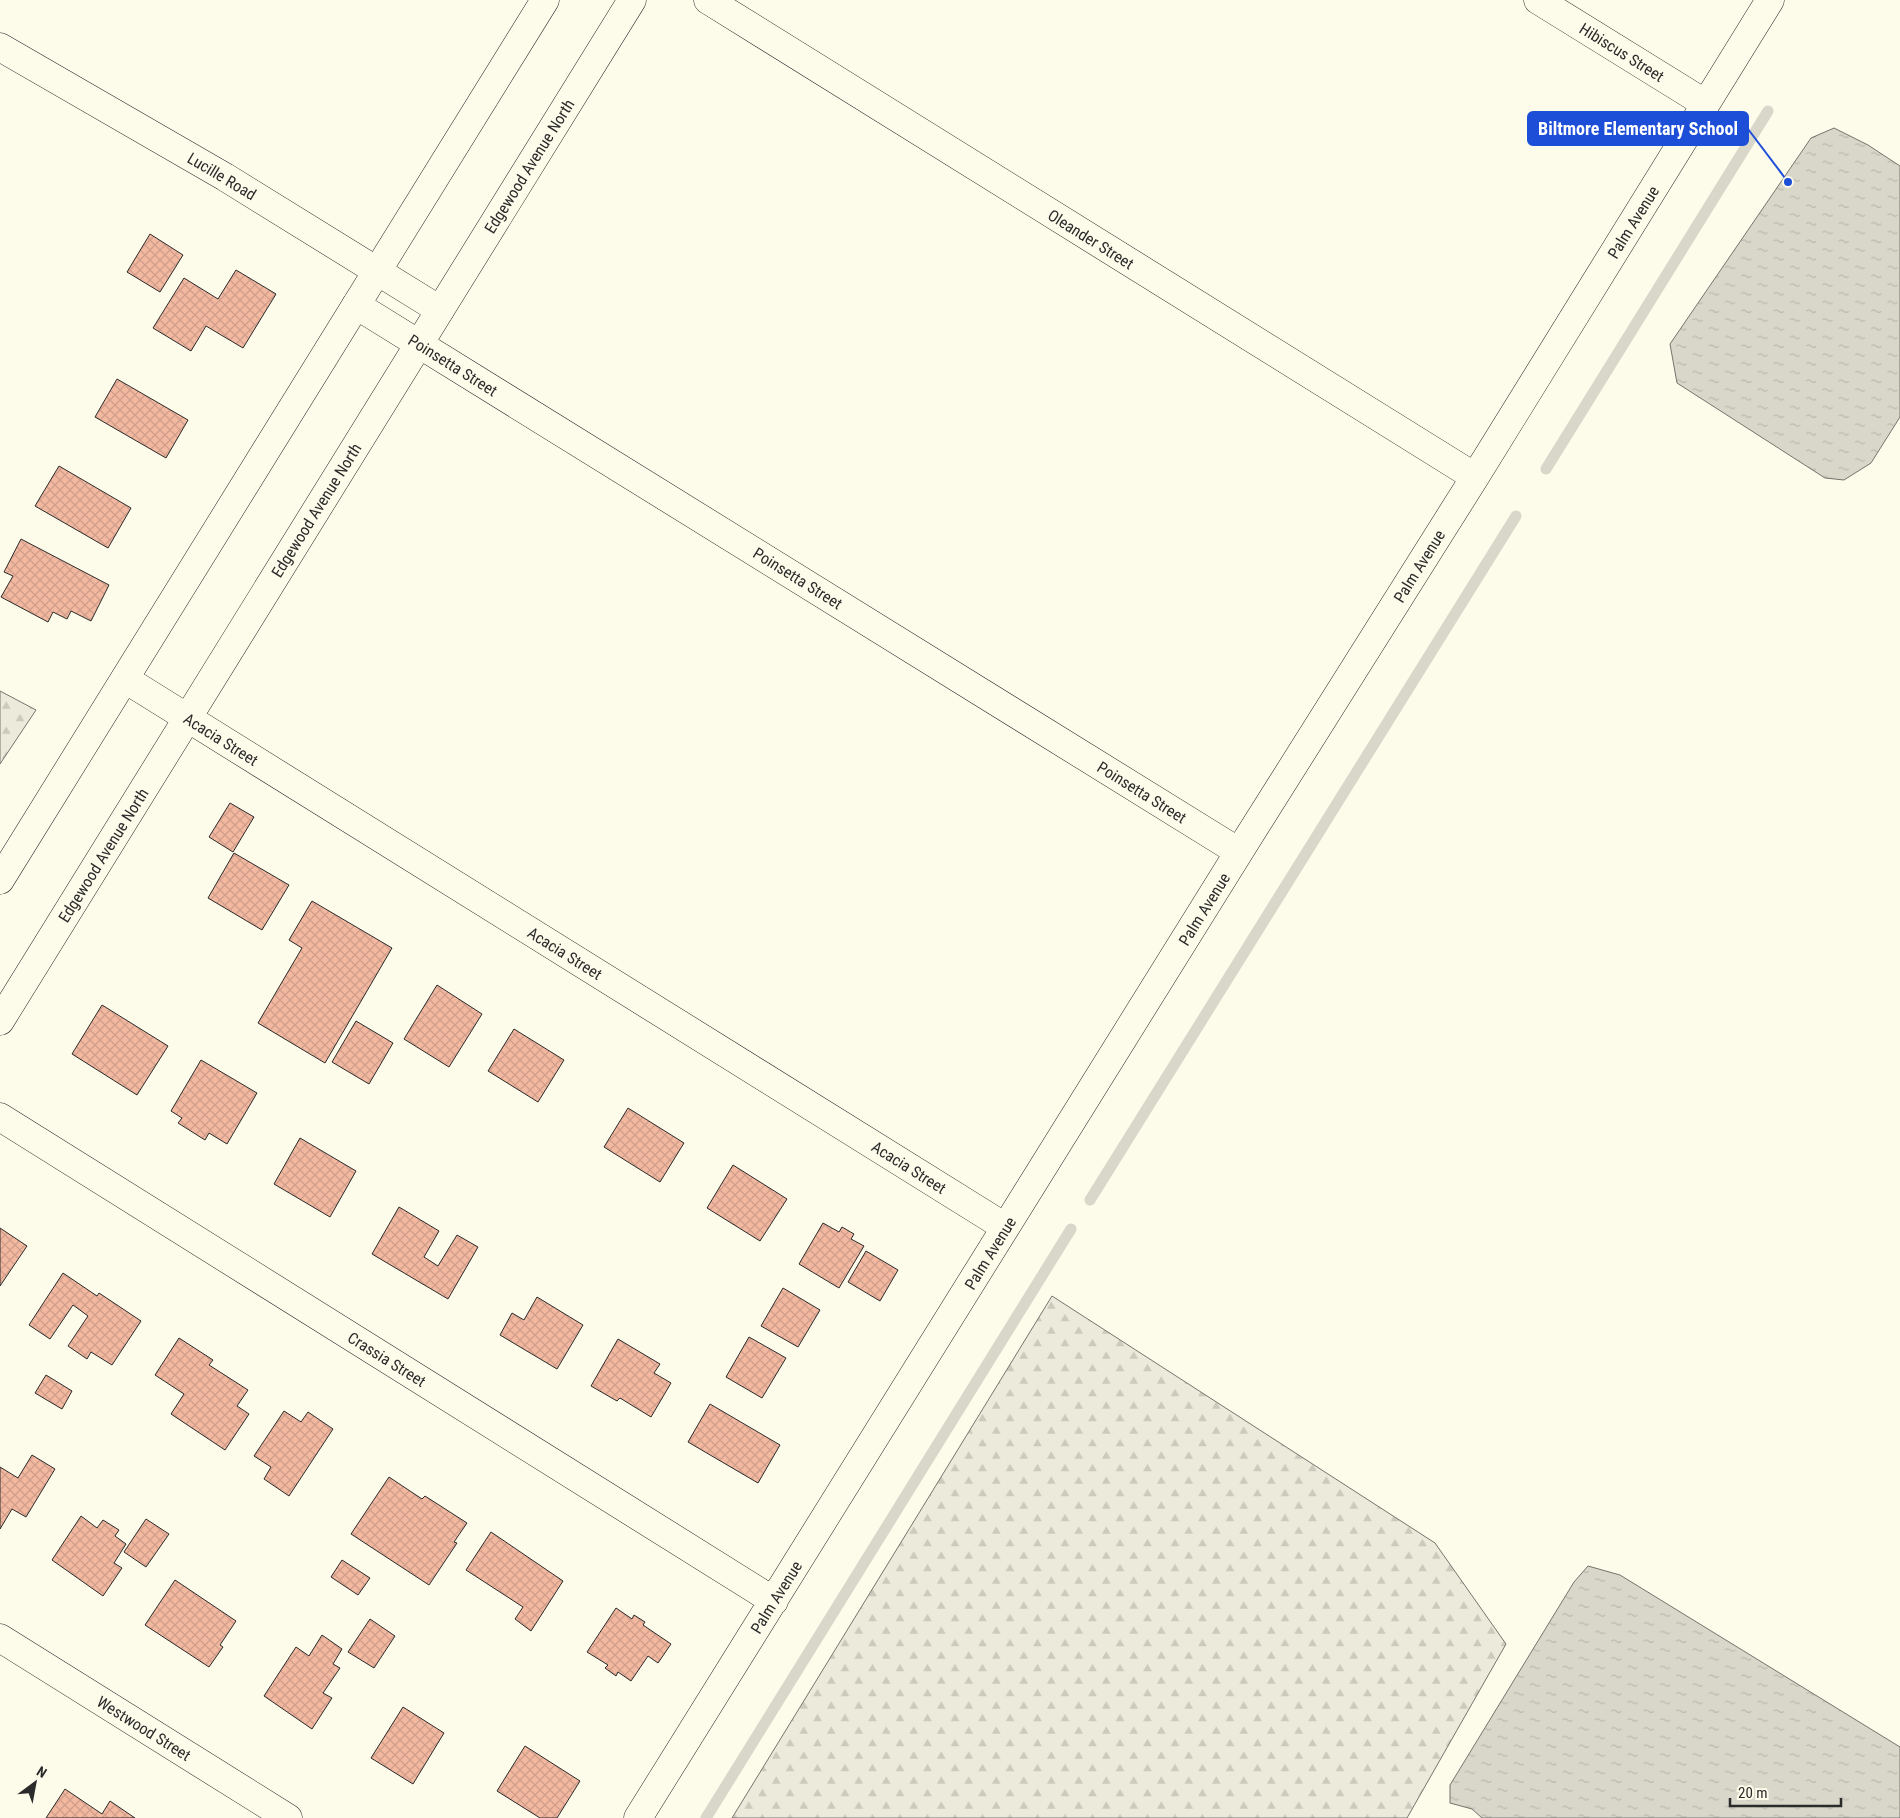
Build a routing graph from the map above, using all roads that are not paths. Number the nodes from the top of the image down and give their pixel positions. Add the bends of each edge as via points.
1 (546, 0) edge
2 (632, 0) edge
3 (708, 0) edge
4 (1538, 0) edge
5 (1770, 0) edge
6 (0, 46) edge
7 (1706, 104) junction
8 (378, 271) junction
9 (356, 305) junction
10 (440, 310) junction
11 (419, 344) junction
12 (1475, 477) junction
13 (125, 679) junction
14 (187, 718) junction
15 (1239, 852) junction
16 (0, 880) edge
17 (0, 1021) edge
18 (0, 1118) edge
19 (1005, 1227) junction
20 (774, 1601) junction
21 (0, 1638) edge
22 (288, 1818) edge
23 (638, 1818) edge

1 - 8 street
2 - 10 street, Edgewood Avenue North
3 - 12 street, Oleander Street
4 - 7 street, Hibiscus Street
5 - 7 street, Palm Avenue
6 - 8 street, Lucille Road via 225,177
7 - 12 street, Palm Avenue
8 - 9 street
8 - 10 street, Lucille Road
9 - 11 street, Poinsetta Street
9 - 13 street
10 - 11 street, Edgewood Avenue North
11 - 14 street, Edgewood Avenue North
11 - 15 street, Poinsetta Street
12 - 15 street, Palm Avenue
13 - 14 street, Acacia Street
13 - 16 street
14 - 17 street, Edgewood Avenue North
14 - 19 street, Acacia Street
15 - 19 street, Palm Avenue
18 - 20 street, Crassia Street
19 - 20 street, Palm Avenue
20 - 23 street, Palm Avenue
21 - 22 street, Westwood Street

